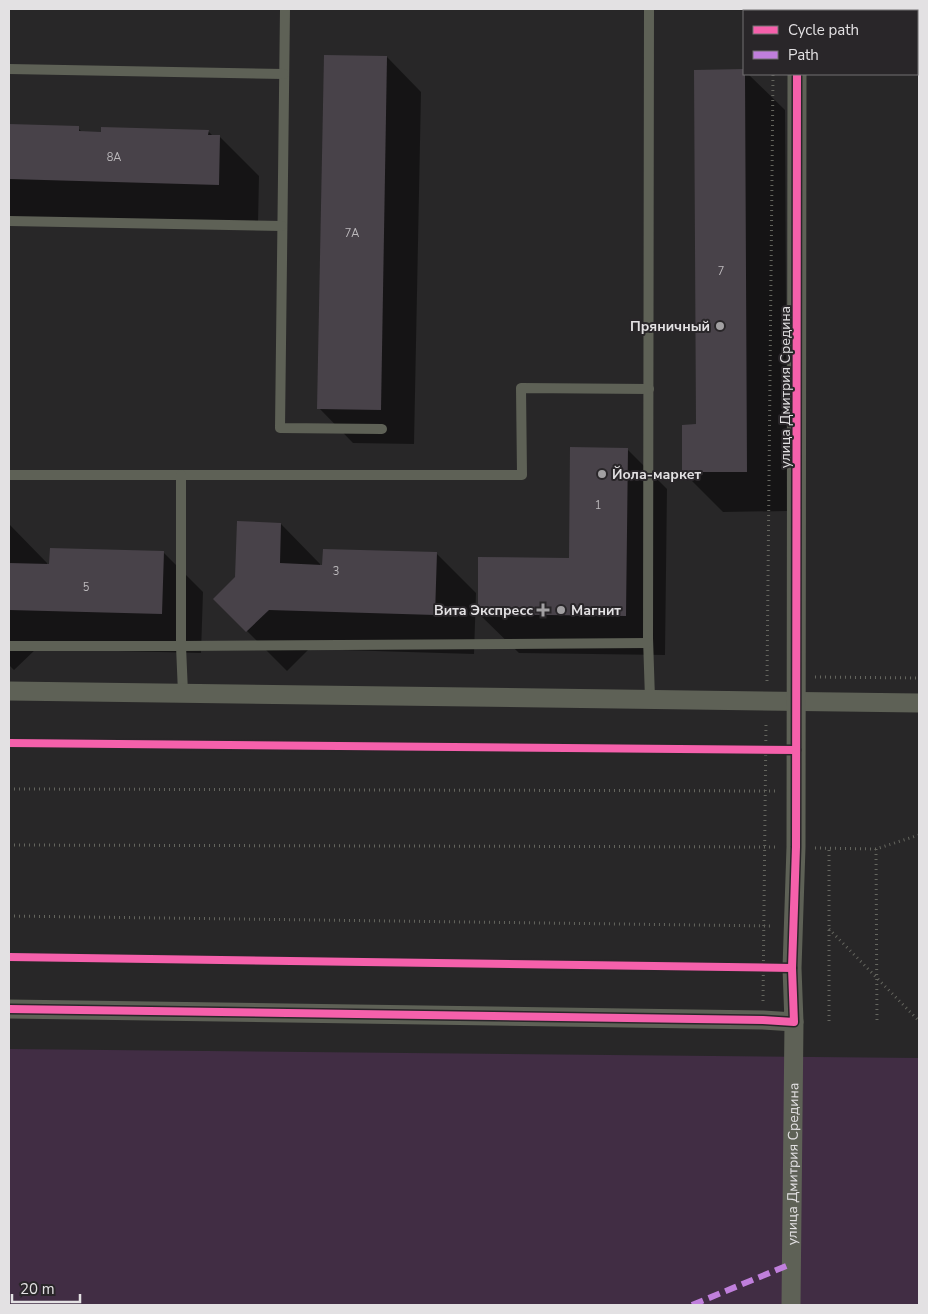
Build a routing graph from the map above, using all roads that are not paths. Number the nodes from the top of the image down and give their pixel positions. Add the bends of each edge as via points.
1 (284, 9) edge
2 (649, 9) edge
3 (9, 69) edge
4 (284, 74) junction
5 (797, 75) edge
6 (9, 221) edge
7 (282, 226) junction
8 (649, 389) junction
9 (382, 429) dead end
10 (9, 474) edge
11 (181, 474) junction
12 (648, 643) junction
13 (9, 646) edge
14 (181, 646) junction
15 (9, 691) edge
16 (183, 693) junction
17 (650, 699) junction
18 (797, 701) junction
19 (919, 702) edge
20 (9, 1009) edge
21 (794, 1022) junction
22 (791, 1305) edge

1 - 4 lane
2 - 8 lane
3 - 4 lane
4 - 7 lane
5 - 18 street, улица Дмитрия Средина
6 - 7 lane
7 - 9 lane via 280,428
8 - 11 lane via 521,388 522,474
8 - 12 lane
10 - 11 lane
11 - 14 lane
12 - 14 lane
12 - 17 lane
13 - 14 lane
14 - 16 lane
15 - 16 street
16 - 17 street
17 - 18 street
18 - 19 street
18 - 21 street, улица Дмитрия Средина via 792,968
20 - 21 street
21 - 22 street, улица Дмитрия Средина

